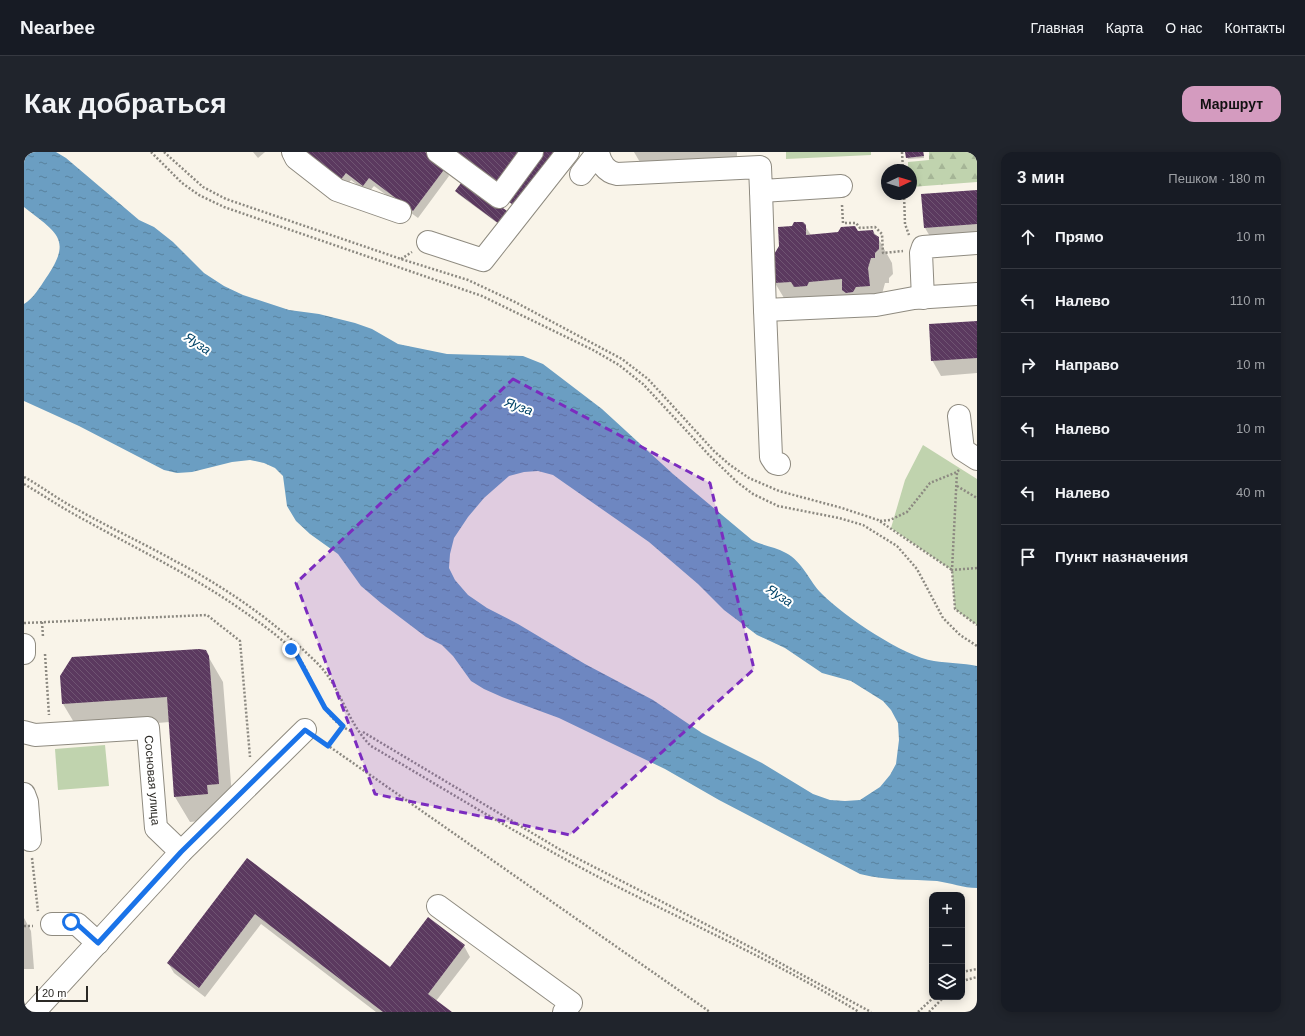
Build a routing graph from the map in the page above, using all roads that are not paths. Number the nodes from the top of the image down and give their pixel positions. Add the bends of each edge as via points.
1 (294, 152) edge
2 (438, 152) edge
3 (532, 152) edge
4 (568, 152) edge
5 (598, 152) edge
6 (760, 159) edge
7 (581, 174) dead end
8 (841, 186) road end
9 (761, 191) junction
10 (400, 212) dead end
11 (428, 242) dead end
12 (977, 243) edge
13 (977, 294) edge
14 (923, 298) junction
15 (766, 310) junction
16 (959, 416) dead end
17 (973, 456) edge
18 (779, 464) dead end
19 (34, 645) edge
20 (34, 652) edge
21 (305, 730) road end
22 (24, 732) edge
23 (24, 794) edge
24 (30, 840) road end
25 (181, 852) junction
26 (438, 906) dead end
27 (45, 920) road end
28 (98, 943) junction
29 (572, 1009) edge
30 (34, 1012) edge

1 - 10 street via 296,158 337,190
2 - 3 street via 499,197
4 - 11 street via 483,260
5 - 6 street via 605,168 617,174
5 - 7 street
6 - 9 street
8 - 9 street
9 - 15 street
12 - 14 street via 926,246 918,250
13 - 14 street
14 - 15 street via 876,305
15 - 18 street via 771,457 775,464
16 - 17 street via 963,450
19 - 20 street
21 - 25 street
22 - 25 street, Сосновая улица via 35,735 148,728 156,828
23 - 24 street
25 - 28 street
26 - 29 street
27 - 28 street via 77,924
28 - 30 street

